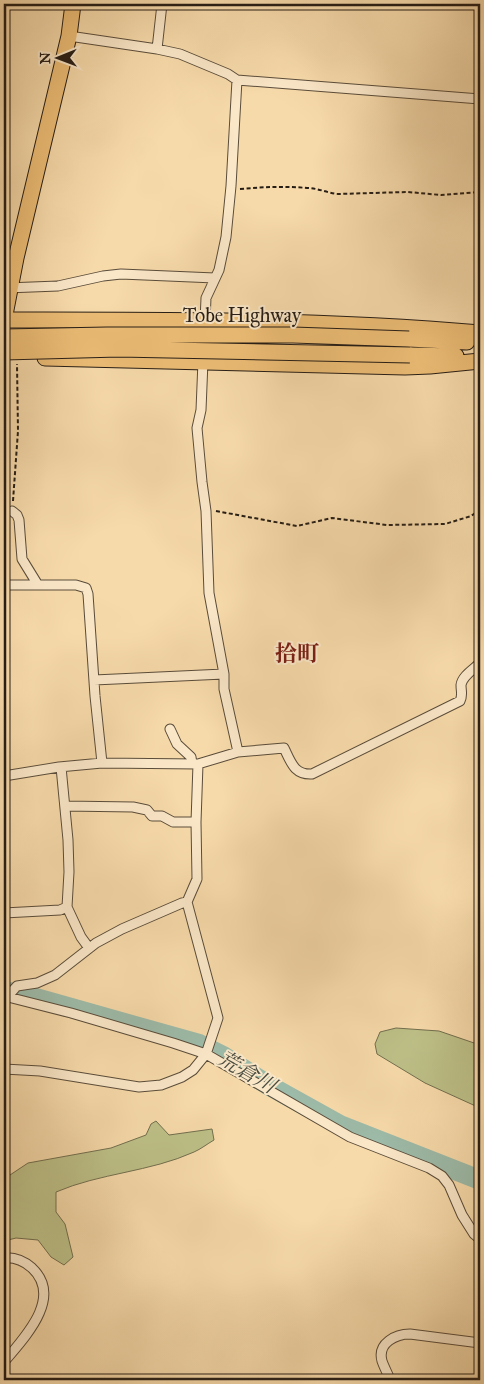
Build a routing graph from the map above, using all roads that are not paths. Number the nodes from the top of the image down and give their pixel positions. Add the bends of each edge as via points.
1 (74, 4) edge
2 (162, 4) edge
3 (69, 36) junction
4 (157, 49) junction
5 (237, 80) junction
6 (480, 99) edge
7 (215, 278) junction
8 (7, 288) edge
9 (4, 320) edge
10 (205, 321) junction
11 (480, 333) edge
12 (4, 337) edge
13 (480, 343) edge
14 (8, 356) edge
15 (480, 356) edge
16 (203, 360) junction
17 (480, 361) edge
18 (12, 511) road end
19 (4, 585) edge
20 (38, 585) junction
21 (480, 663) edge
22 (224, 674) junction
23 (94, 680) junction
24 (170, 729) dead end
25 (238, 752) junction
26 (102, 763) junction
27 (195, 764) junction
28 (61, 767) junction
29 (4, 776) edge
30 (65, 806) junction
31 (196, 822) junction
32 (187, 902) junction
33 (67, 907) junction
34 (4, 913) edge
35 (89, 948) junction
36 (6, 997) edge
37 (206, 1054) junction
38 (4, 1069) edge
39 (480, 1239) edge
40 (4, 1258) edge
41 (480, 1344) edge
42 (4, 1362) edge
43 (390, 1380) edge

1 - 3 main road
2 - 4 street
3 - 4 street
3 - 8 main road
4 - 5 street via 180,54
5 - 6 street
5 - 7 street via 226,237
7 - 8 street via 121,274 58,286
7 - 10 street via 206,298
8 - 9 main road
9 - 10 main road
10 - 11 main road via 408,327
10 - 16 main road
12 - 13 main road, Tobe Highway, bridge via 293,335
14 - 15 main road, Tobe Highway, bridge via 119,349
14 - 16 main road
16 - 17 main road via 405,366
16 - 22 street via 198,428 209,593
18 - 20 street via 18,515 22,559
19 - 20 street
20 - 23 street via 86,588
21 - 25 street via 462,679 460,701 312,774 298,772 284,748
22 - 23 street
22 - 25 street via 224,689
23 - 26 street
24 - 27 street
25 - 27 street
26 - 27 street
26 - 28 street
27 - 31 street
28 - 29 street
28 - 30 street
30 - 31 street via 133,808 147,810 152,816 162,816 172,822
30 - 33 street via 69,872
31 - 32 street via 198,879
32 - 35 street via 122,929
32 - 37 street via 218,1018
33 - 34 street
33 - 35 street
35 - 36 street via 55,975 37,983 17,986
36 - 37 street
37 - 38 street via 193,1070 182,1077 155,1086 139,1087 40,1071
37 - 39 street via 350,1137 442,1176 462,1215
40 - 42 street via 21,1260 33,1270 41,1281 43,1297 34,1324
41 - 43 street via 410,1334 393,1337 382,1351

